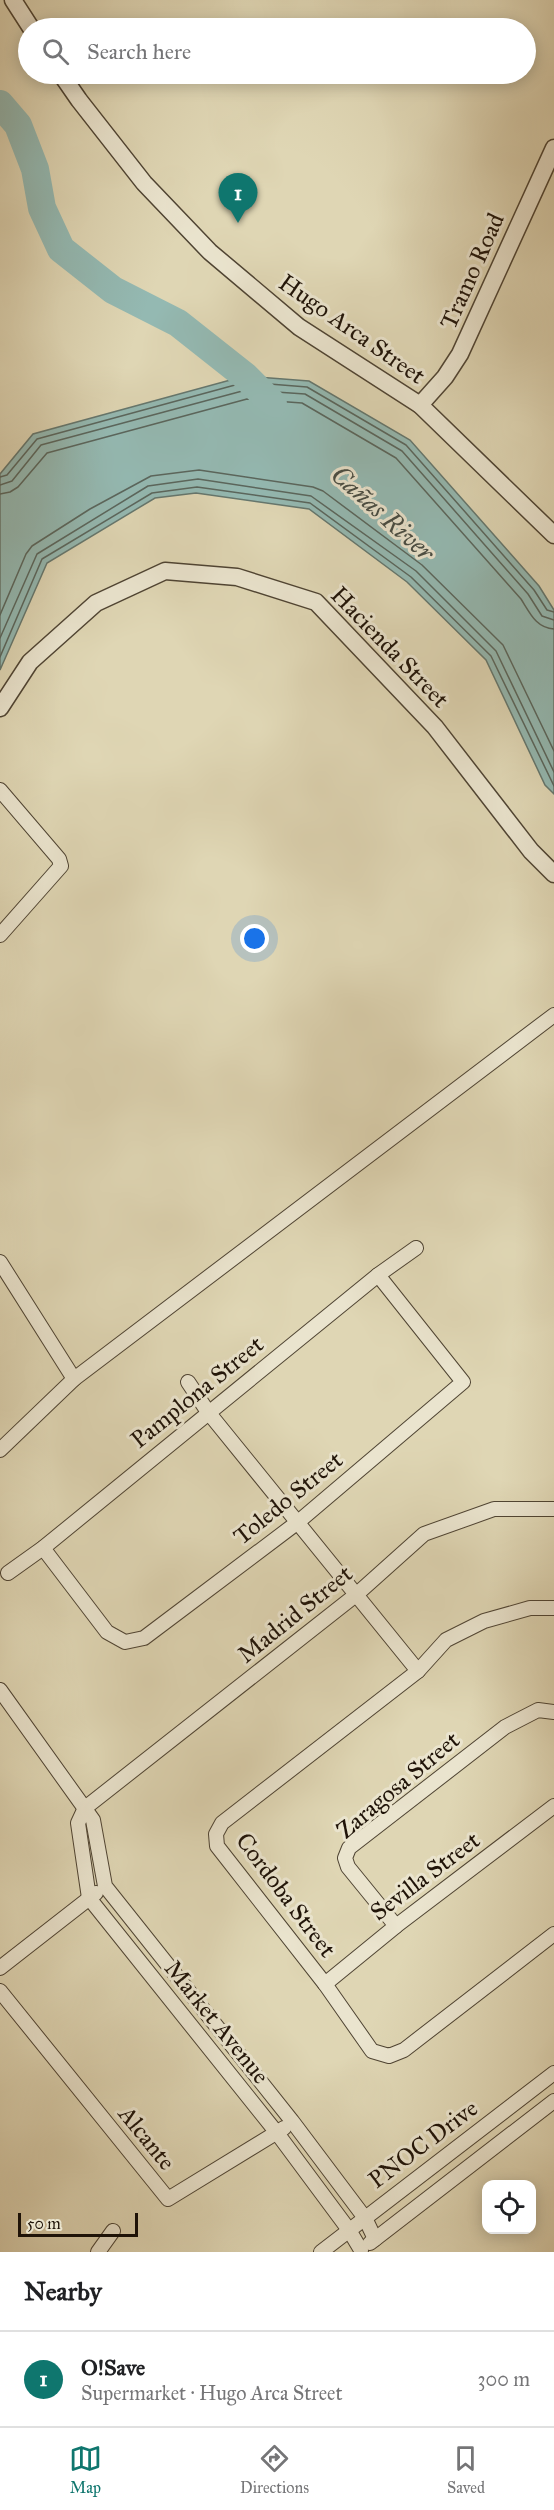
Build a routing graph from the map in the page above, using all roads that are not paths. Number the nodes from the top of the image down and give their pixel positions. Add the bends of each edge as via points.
1 (13, 0) edge
2 (25, 18) edge
3 (68, 84) edge
4 (554, 148) edge
5 (420, 405) junction
6 (554, 535) edge
7 (0, 708) edge
8 (0, 790) edge
9 (554, 874) edge
10 (0, 935) edge
11 (554, 1015) edge
12 (416, 1248) dead end
13 (0, 1262) edge
14 (378, 1275) junction
15 (74, 1379) junction
16 (188, 1382) dead end
17 (208, 1412) junction
18 (0, 1450) edge
19 (554, 1509) edge
20 (298, 1522) junction
21 (43, 1548) junction
22 (8, 1573) dead end
23 (357, 1594) junction
24 (554, 1608) edge
25 (418, 1671) junction
26 (0, 1690) edge
27 (554, 1712) edge
28 (554, 1806) edge
29 (85, 1808) junction
30 (105, 1886) junction
31 (89, 1898) junction
32 (396, 1926) junction
33 (554, 1934) edge
34 (0, 1968) edge
35 (325, 1984) junction
36 (0, 1991) edge
37 (554, 2073) edge
38 (554, 2101) edge
39 (292, 2121) junction
40 (277, 2133) junction
41 (365, 2218) junction
42 (349, 2230) junction
43 (113, 2231) dead end
44 (375, 2239) junction
45 (360, 2251) edge
46 (99, 2252) edge
47 (321, 2252) edge

1 - 2 street
3 - 5 street, Hugo Arca Street via 144,183 210,252 299,327
4 - 5 street, Tramo Road via 460,354
5 - 6 street, Hugo Arca Street
7 - 9 street, Hacienda Street via 30,662 96,603 165,571 237,577 316,602 435,727 531,851
8 - 10 street via 61,866
11 - 15 street
12 - 14 street, Pamplona Street
13 - 15 street
14 - 17 street, Pamplona Street
14 - 20 street, Toledo Street via 463,1383
15 - 18 street
16 - 17 street
17 - 20 street
17 - 21 street, Pamplona Street
19 - 23 street, Madrid Street via 494,1509 424,1534
20 - 21 street, Toledo Street via 144,1638 124,1642 107,1632
20 - 23 street
21 - 22 street, Pamplona Street
23 - 25 street
23 - 29 street, Madrid Street
24 - 25 street, Cordoba Street via 530,1608 484,1621 446,1640
25 - 35 street, Cordoba Street via 222,1823 216,1834 217,1846
26 - 29 street, Market Avenue
27 - 32 street, Zaragosa Street via 538,1710 505,1727 349,1848 345,1858 348,1868
28 - 32 street, Sevilla Street
29 - 30 street, Market Avenue via 93,1820
29 - 31 street via 78,1823
30 - 31 street
30 - 39 street, Market Avenue
31 - 34 street
31 - 40 street, Market Avenue
32 - 35 street, Sevilla Street
33 - 35 street, Cordoba Street via 404,2050 389,2056 372,2051
36 - 40 street, Alcante via 168,2199
37 - 41 street, PNOC Drive
38 - 44 street, PNOC Drive
39 - 40 street, Alcante
39 - 41 street, Market Avenue
40 - 42 street, Market Avenue
41 - 42 street, PNOC Drive
41 - 44 street, Market Avenue
42 - 45 street, Market Avenue
42 - 47 street, PNOC Drive
43 - 46 street
44 - 45 street, PNOC Drive

